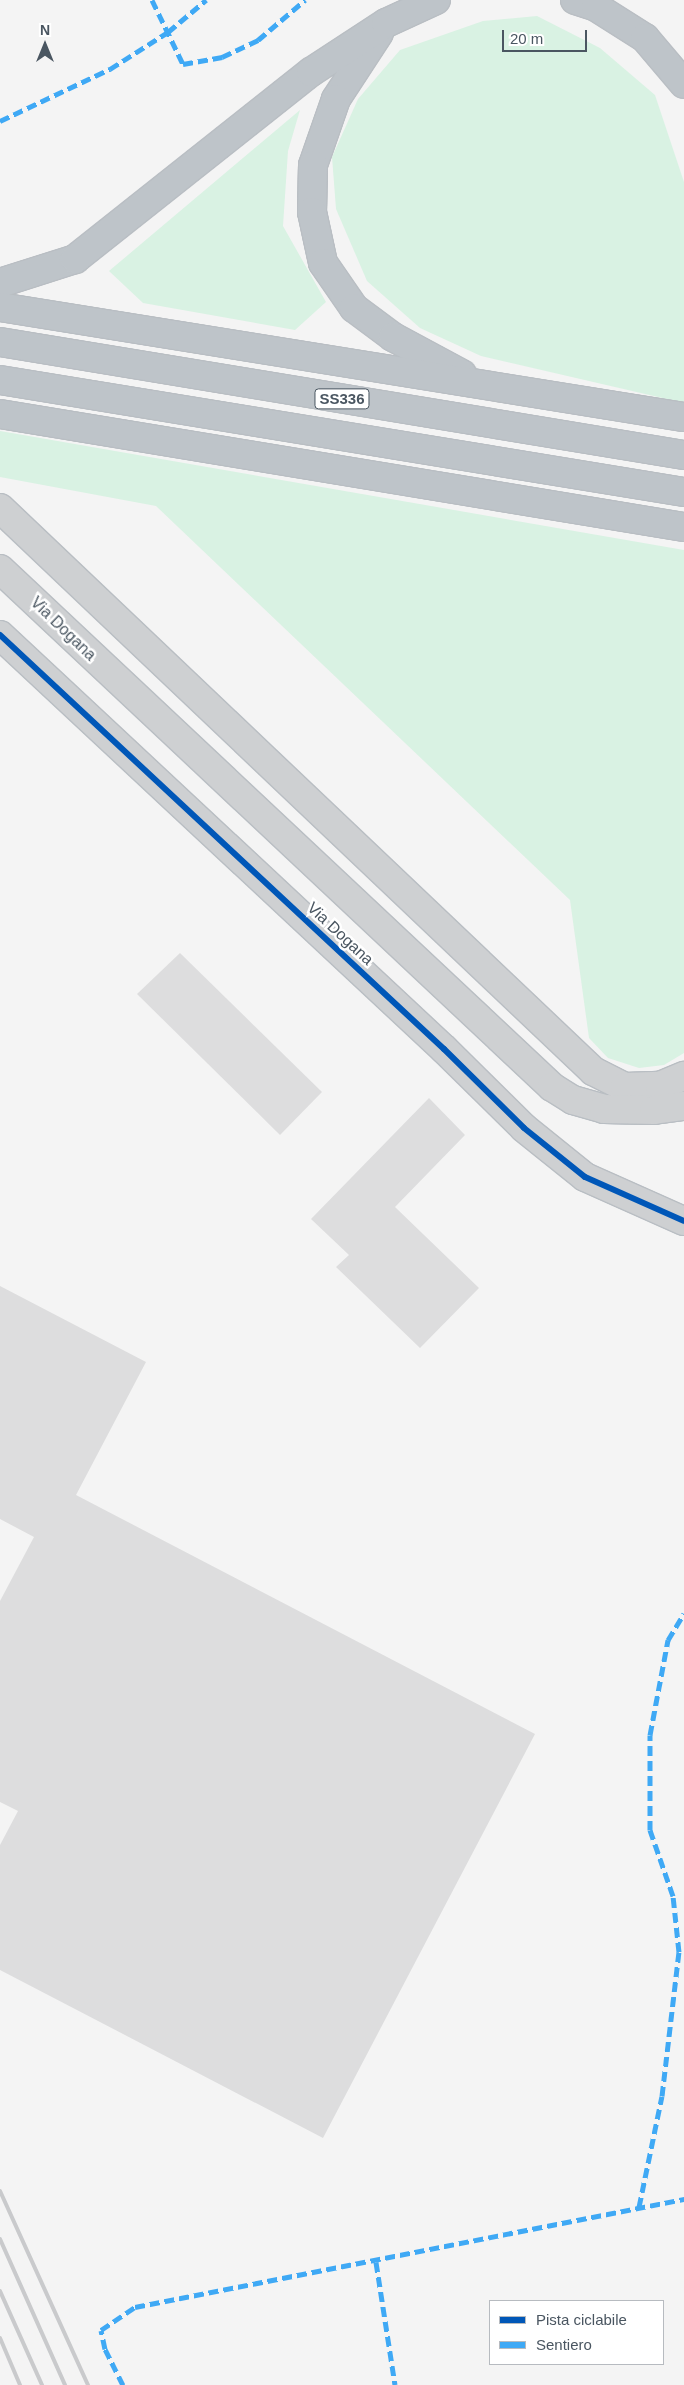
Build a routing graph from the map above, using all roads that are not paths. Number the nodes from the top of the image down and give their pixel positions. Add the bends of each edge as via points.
1 (436, 0) edge
2 (575, 0) edge
3 (386, 24) junction
4 (684, 84) edge
5 (0, 283) edge
6 (0, 308) edge
7 (0, 342) edge
8 (0, 380) edge
9 (481, 384) junction
10 (0, 414) edge
11 (684, 417) edge
12 (684, 455) edge
13 (684, 492) edge
14 (0, 508) edge
15 (684, 527) edge
16 (0, 569) edge
17 (0, 635) edge
18 (684, 1076) edge
19 (625, 1087) junction
20 (684, 1099) edge
21 (684, 1106) edge
22 (684, 1221) edge

1 - 3 highway
2 - 4 highway via 596,7 645,38
3 - 5 highway via 312,72 75,259
3 - 9 highway via 336,99 314,165 312,212 323,263 354,308 393,337
6 - 9 highway
7 - 12 highway, SS336
8 - 13 highway, SS336
9 - 11 highway
10 - 15 highway
14 - 19 street via 593,1071
16 - 21 street, Via Dogana via 552,1087 573,1100 604,1109 654,1110
17 - 22 street, Via Dogana via 444,1049 524,1128 585,1177
18 - 19 street via 660,1086
19 - 20 street

